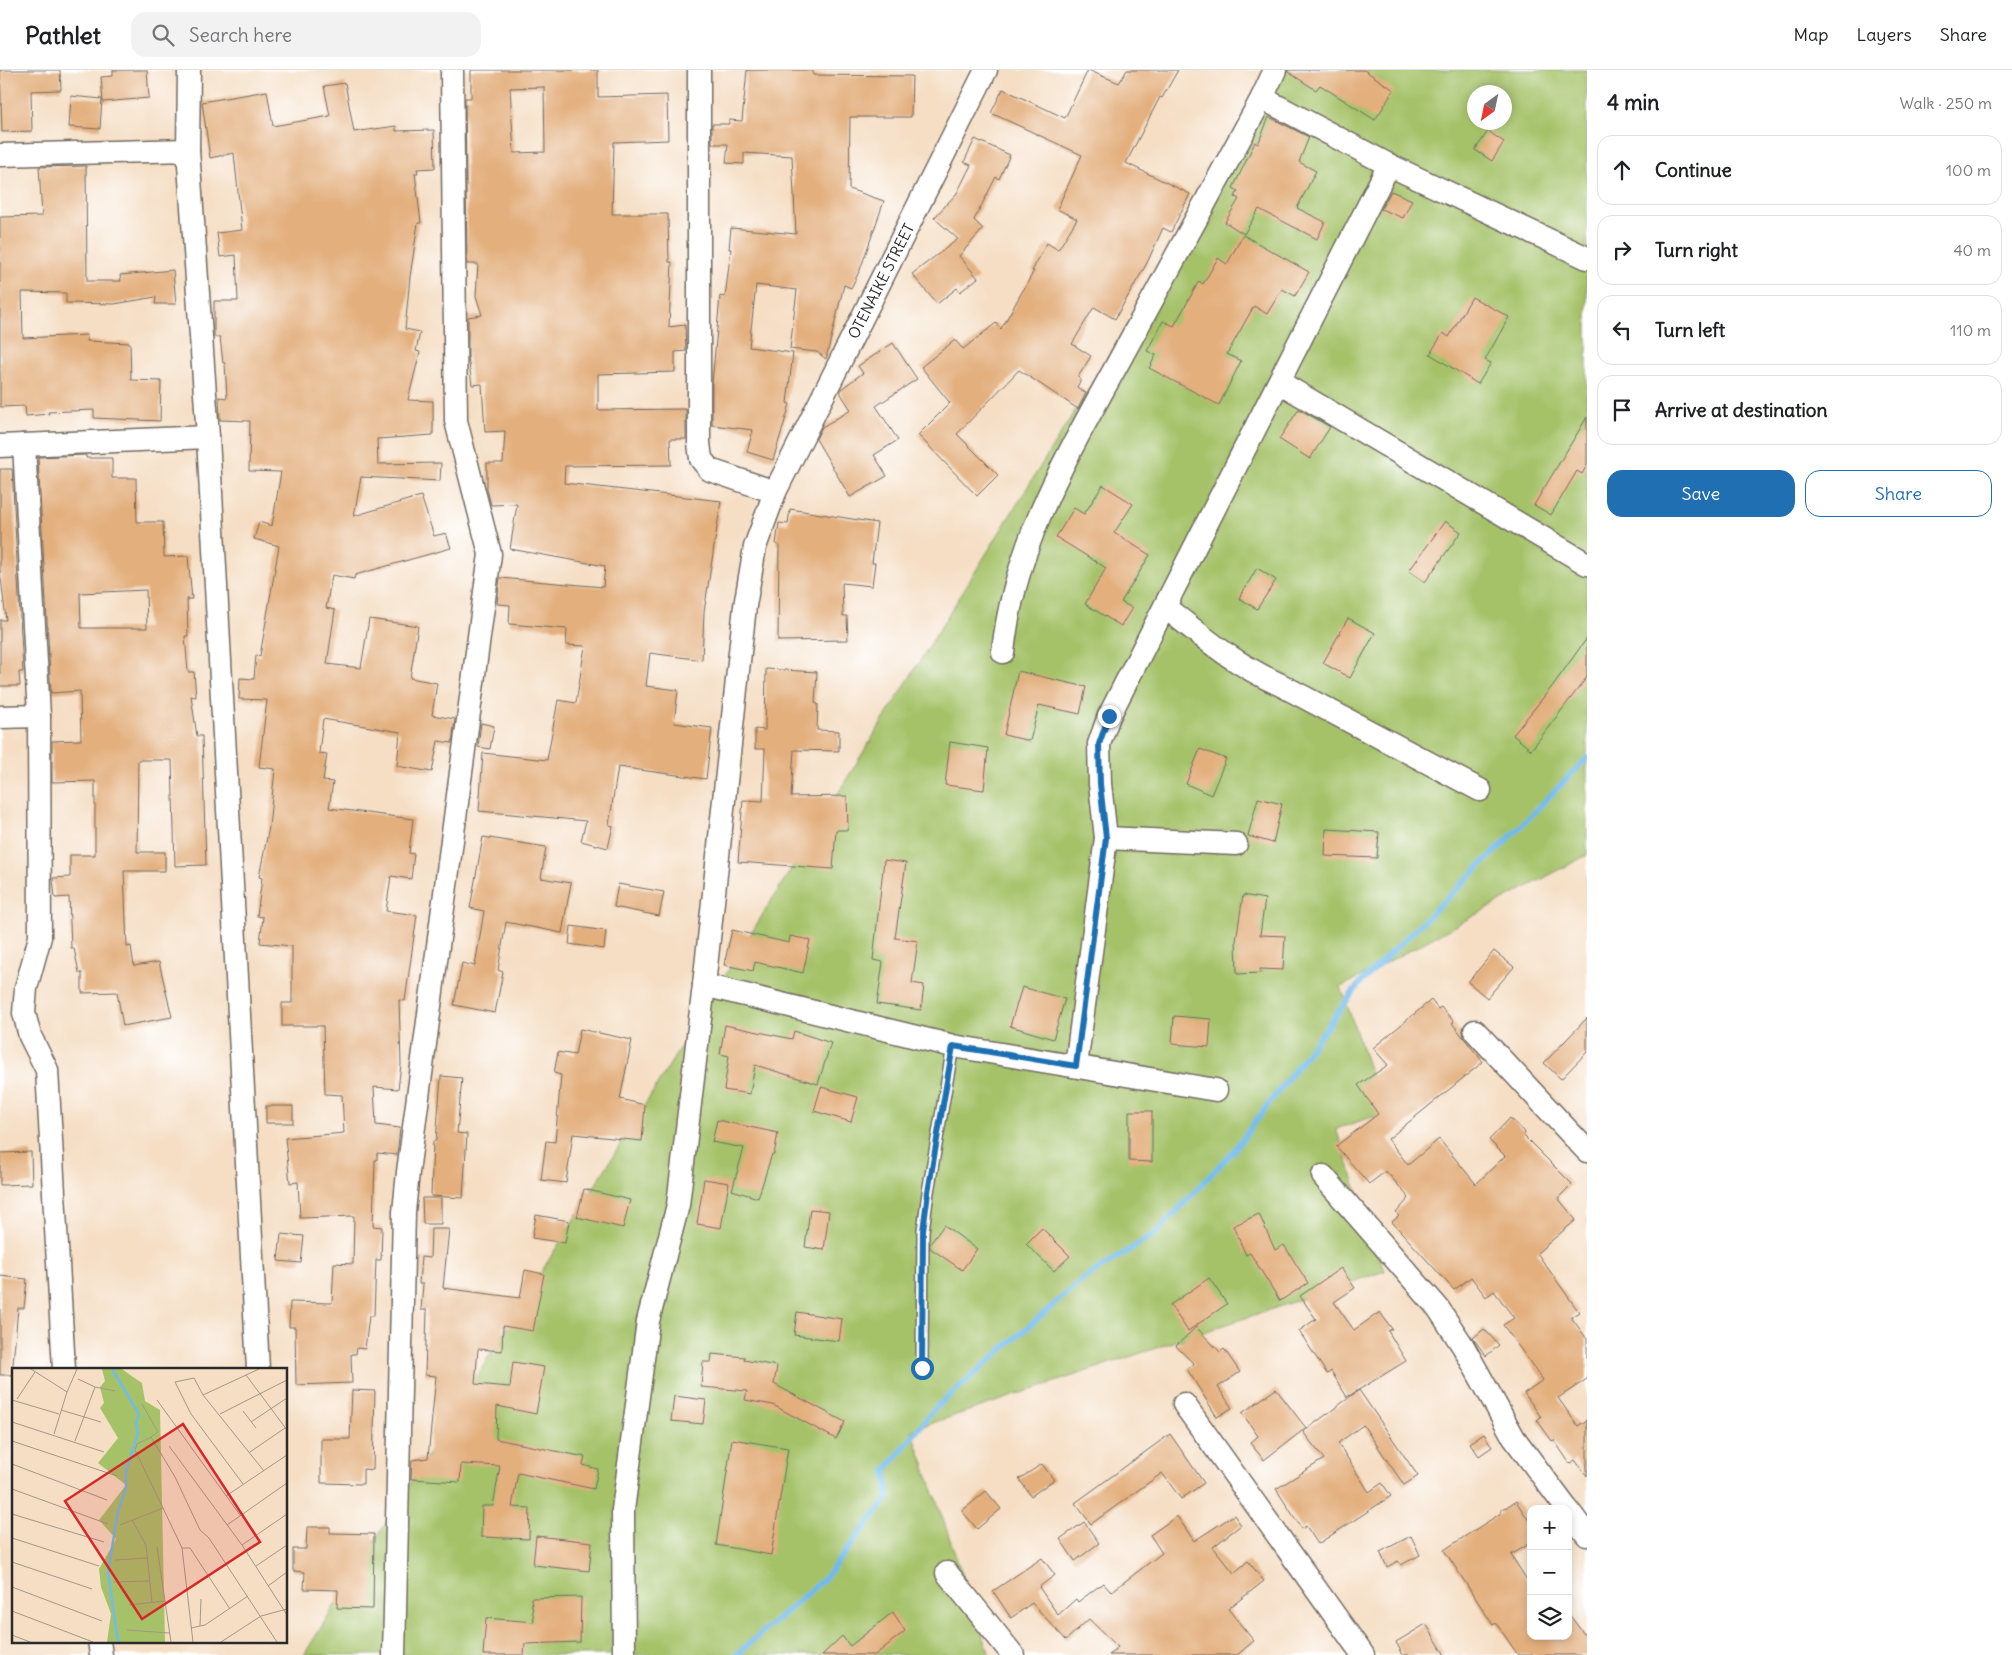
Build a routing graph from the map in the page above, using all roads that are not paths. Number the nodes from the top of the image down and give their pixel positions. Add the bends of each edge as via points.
1 (189, 70) edge
2 (452, 70) edge
3 (699, 70) edge
4 (986, 70) edge
5 (1275, 70) edge
6 (1262, 98) junction
7 (188, 150) junction
8 (0, 155) edge
9 (1389, 164) junction
10 (1587, 258) edge
11 (1279, 382) junction
12 (208, 437) junction
13 (24, 445) junction
14 (0, 446) edge
15 (775, 492) junction
16 (1587, 564) edge
17 (1165, 607) junction
18 (1003, 652) dead end
19 (39, 716) junction
20 (0, 717) edge
21 (1480, 790) dead end
22 (1106, 838) junction
23 (1236, 844) dead end
24 (704, 985) junction
25 (1475, 1031) dead end
26 (953, 1046) junction
27 (1076, 1066) junction
28 (1216, 1090) dead end
29 (1587, 1151) edge
30 (1323, 1176) dead end
31 (64, 1368) edge
32 (258, 1368) edge
33 (922, 1368) dead end
34 (1184, 1404) dead end
35 (1564, 1505) edge
36 (1572, 1515) edge
37 (1587, 1535) edge
38 (947, 1573) dead end
39 (100, 1642) edge
40 (101, 1655) edge
41 (394, 1655) edge
42 (624, 1655) edge
43 (1013, 1655) edge
44 (1363, 1655) edge

1 - 7 street
2 - 41 street via 456,421 490,554 404,1212
3 - 15 street via 701,459 710,470
4 - 15 street, OTENAIKE STREET
5 - 6 street
6 - 9 street
6 - 18 street via 1051,487 1018,569 1006,620
7 - 8 street
7 - 12 street
9 - 10 street
9 - 11 street
11 - 16 street
11 - 17 street
12 - 13 street
12 - 32 street
13 - 14 street
13 - 19 street
15 - 24 street, OTENAIKE STREET via 756,547 746,596
17 - 21 street via 1250,671
17 - 22 street via 1109,716 1099,744
19 - 20 street
19 - 31 street via 40,937 26,988 24,1013 30,1036 47,1070
22 - 23 street
22 - 27 street
24 - 26 street
24 - 42 street, OTENAIKE STREET via 678,1205 648,1321 623,1510
25 - 29 street
26 - 27 street
26 - 33 lane via 923,1231
27 - 28 street
30 - 35 street via 1438,1308 1514,1438
34 - 44 street
36 - 37 street
38 - 43 street
39 - 40 street

